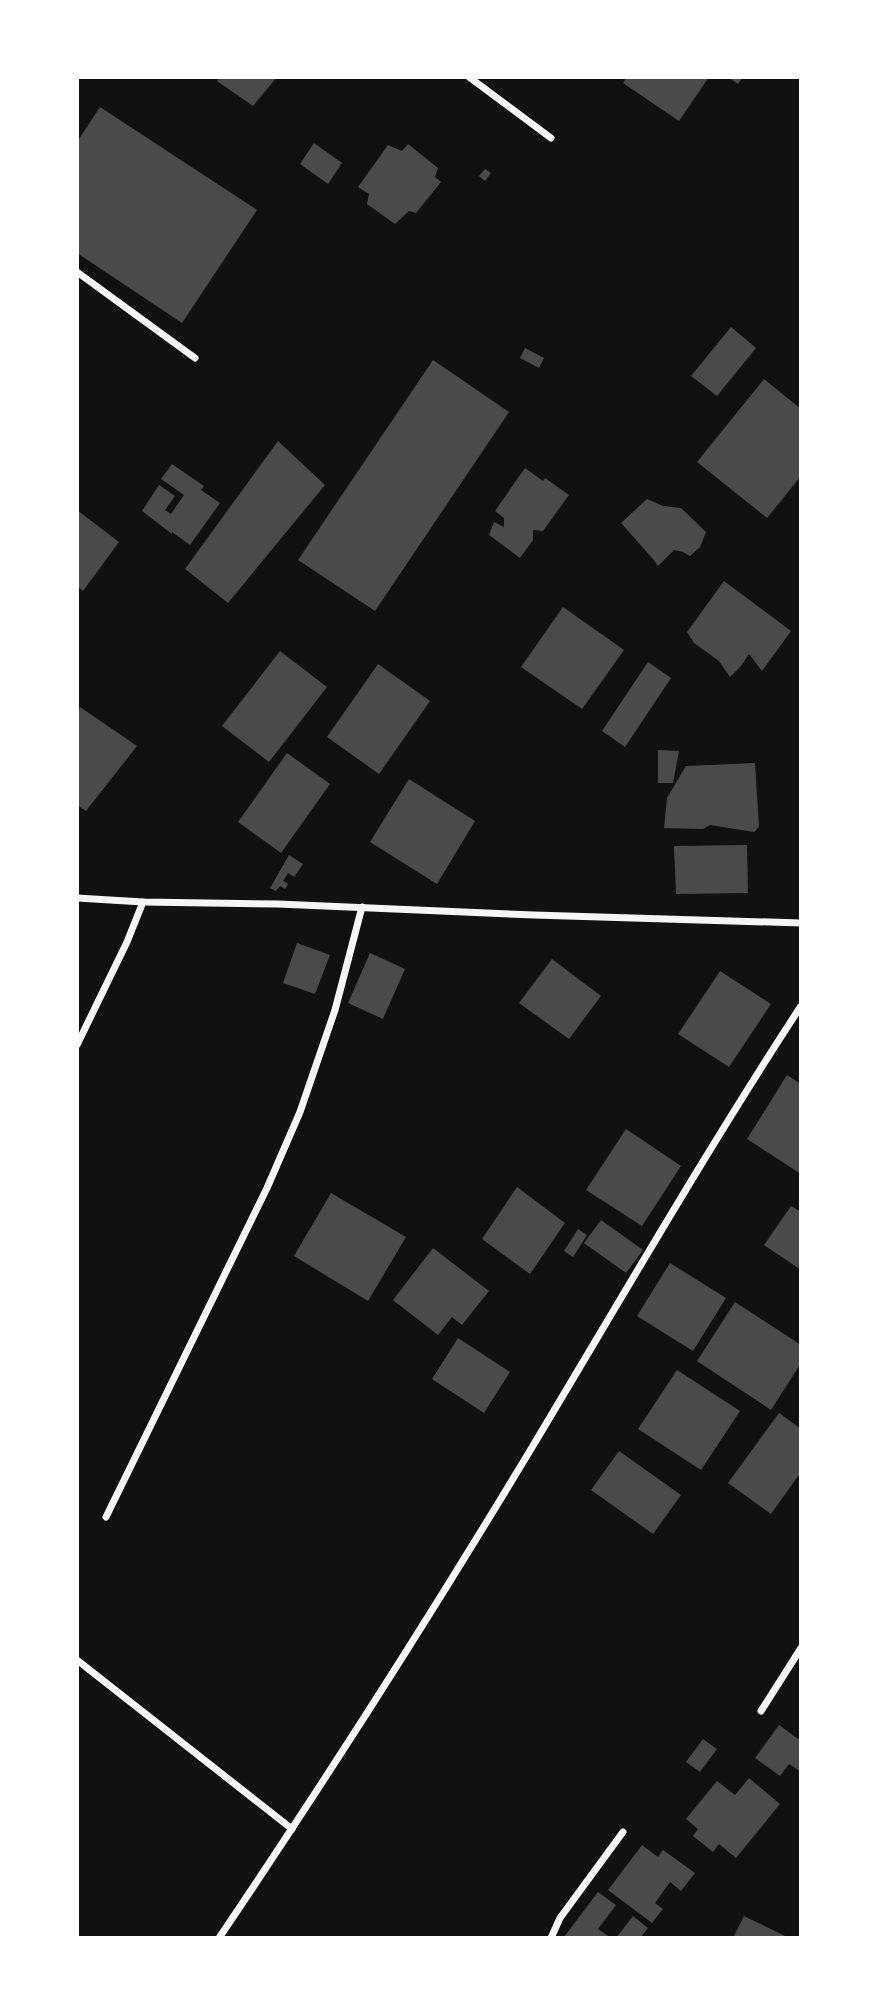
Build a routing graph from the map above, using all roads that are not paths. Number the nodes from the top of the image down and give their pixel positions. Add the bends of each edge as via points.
1 (469, 77) edge
2 (551, 138) dead end
3 (77, 272) edge
4 (195, 358) dead end
5 (77, 898) edge
6 (143, 902) junction
7 (362, 907) junction
8 (801, 923) edge
9 (801, 1006) edge
10 (77, 1045) edge
11 (106, 1517) dead end
12 (801, 1648) edge
13 (77, 1660) edge
14 (761, 1711) dead end
15 (292, 1829) junction
16 (623, 1832) dead end
17 (219, 1938) edge
18 (551, 1938) edge

1 - 2 street
3 - 4 street
5 - 6 street
6 - 7 street
6 - 10 street
7 - 8 street
7 - 11 street via 335,1010 294,1125
9 - 15 street
12 - 14 street
13 - 15 street
15 - 17 street
16 - 18 street via 560,1918

